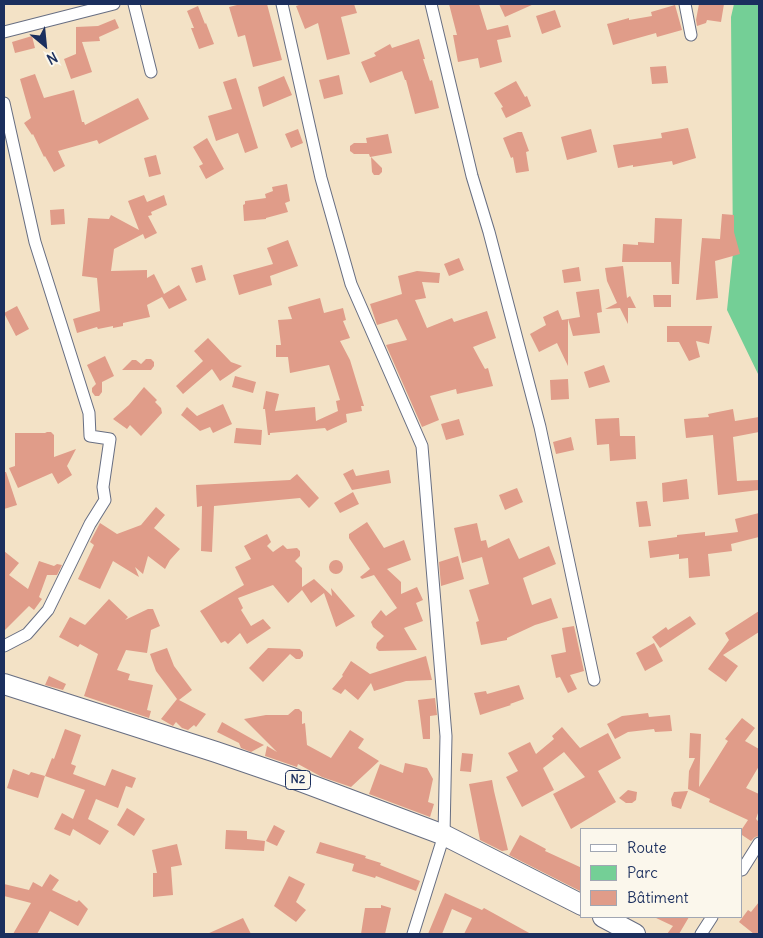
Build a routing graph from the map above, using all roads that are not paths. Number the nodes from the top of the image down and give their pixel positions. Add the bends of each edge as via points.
1 (114, 4) edge
2 (134, 4) edge
3 (282, 4) edge
4 (430, 4) edge
5 (685, 4) edge
6 (4, 32) edge
7 (690, 34) dead end
8 (151, 72) dead end
9 (4, 103) edge
10 (4, 646) edge
11 (594, 680) dead end
12 (4, 684) edge
13 (444, 836) junction
14 (759, 842) edge
15 (743, 868) edge
16 (580, 904) edge
17 (605, 918) edge
18 (711, 918) edge
19 (413, 934) edge
20 (635, 934) edge
21 (701, 934) edge

1 - 6 street
2 - 8 street
3 - 13 street via 321,178 351,284 422,446 446,736
4 - 11 street via 472,176 540,426
5 - 7 street
9 - 10 street via 35,242 89,413 90,436 110,439 103,487 105,500 48,610 27,634
12 - 13 highway, N2 via 241,760
13 - 16 highway, N2
13 - 19 street
14 - 15 street
17 - 20 highway
18 - 21 street

